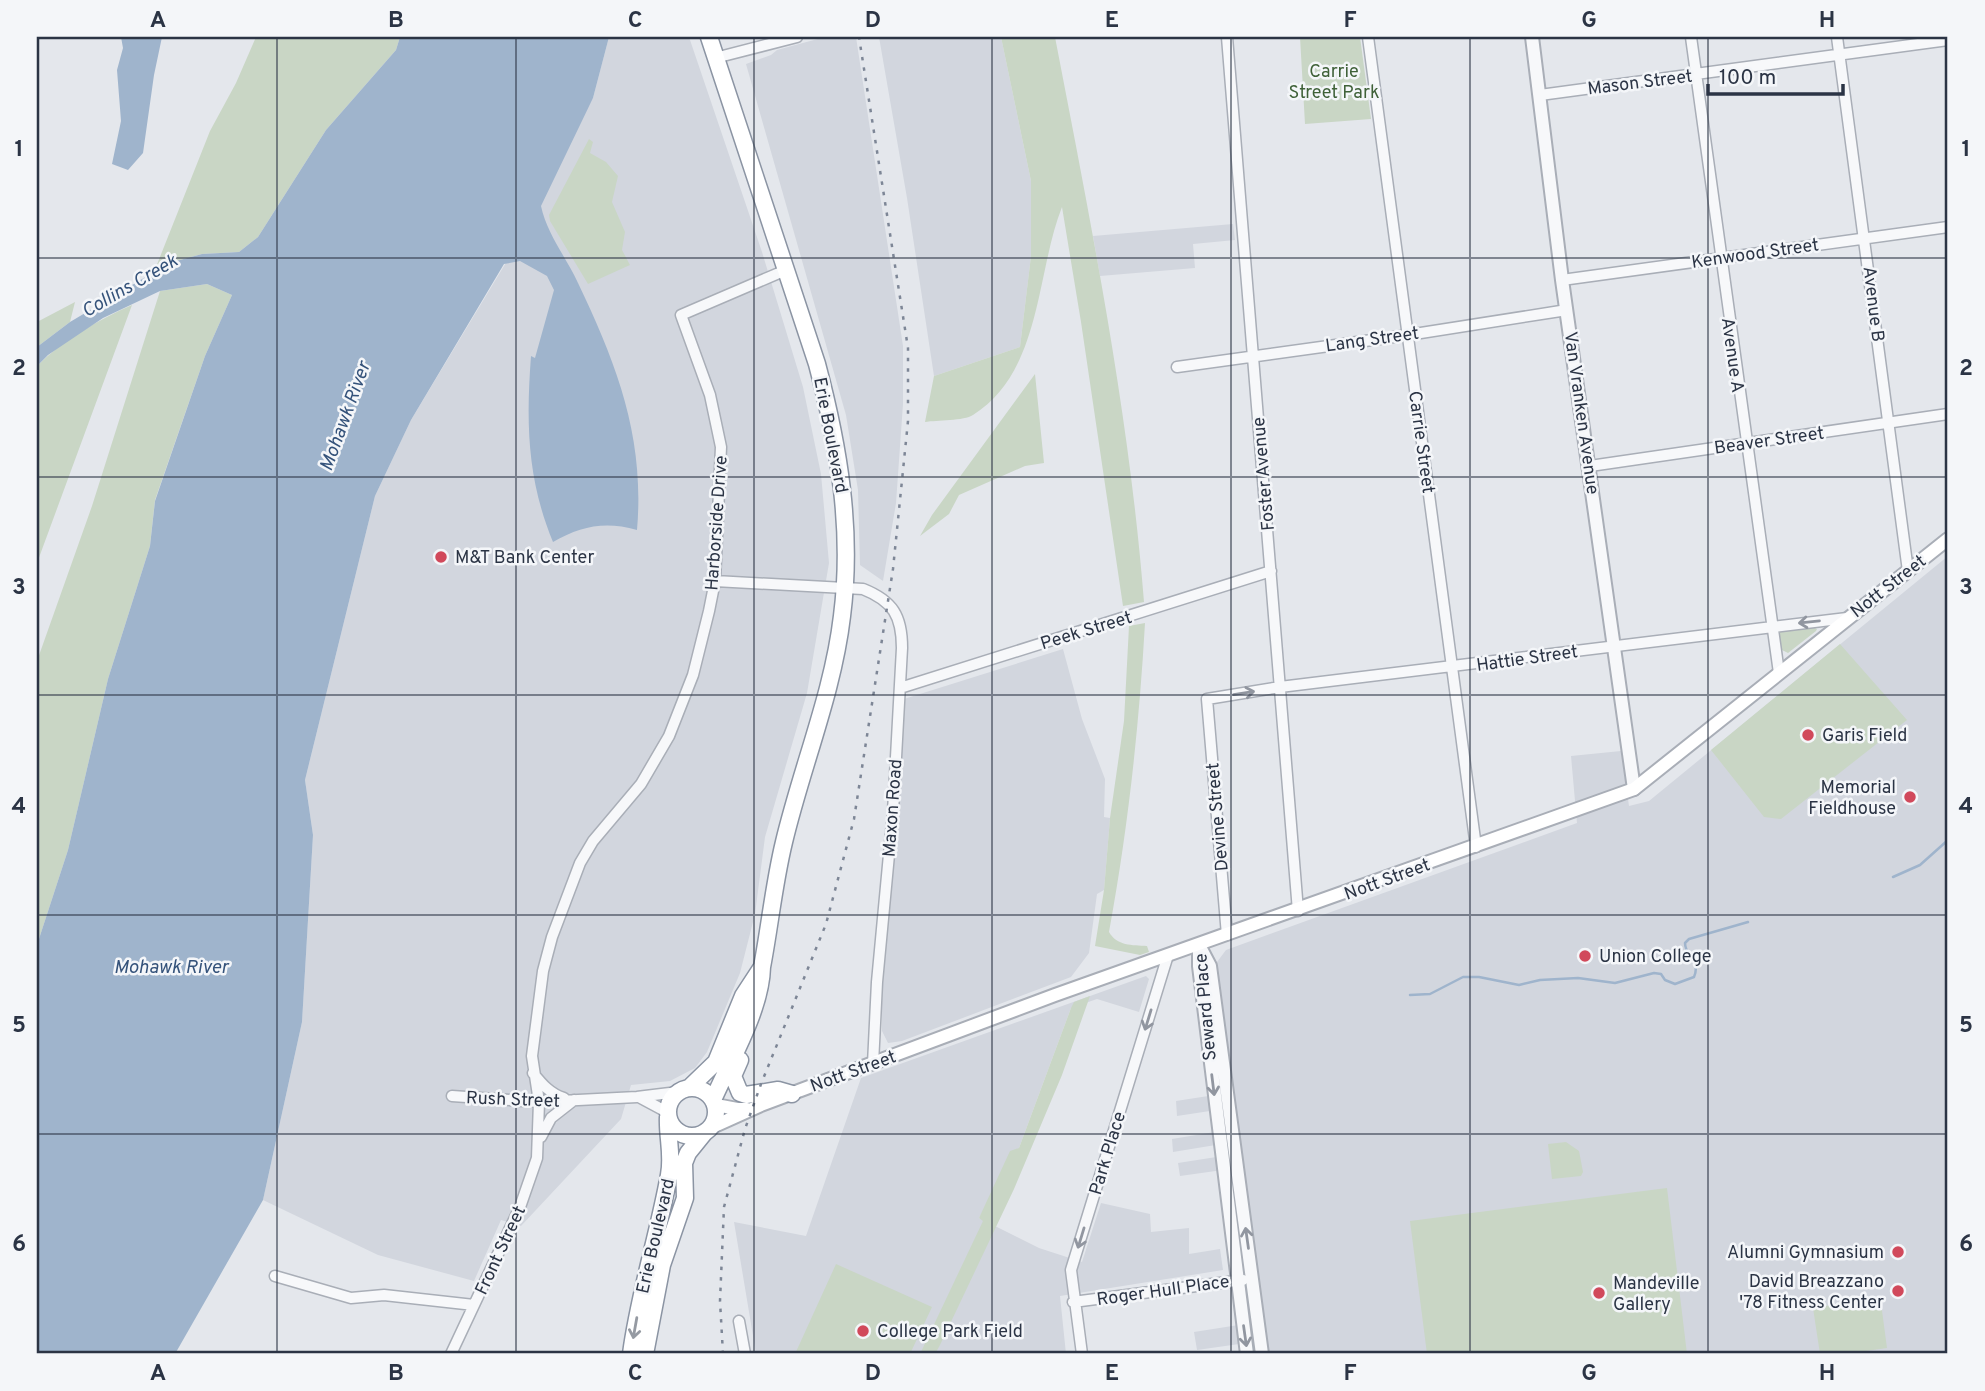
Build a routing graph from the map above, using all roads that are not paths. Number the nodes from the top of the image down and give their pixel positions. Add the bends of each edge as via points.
1 (709, 37) edge
2 (797, 37) edge
3 (1227, 37) edge
4 (1368, 37) edge
5 (1532, 37) edge
6 (1691, 37) edge
7 (1837, 37) edge
8 (1948, 40) edge
9 (1840, 55) junction
10 (715, 58) junction
11 (1697, 75) junction
12 (1539, 95) junction
13 (1948, 227) edge
14 (1865, 238) junction
15 (1720, 258) junction
16 (786, 270) junction
17 (1562, 280) junction
18 (1566, 310) junction
19 (1408, 335) junction
20 (1252, 355) junction
21 (1177, 367) dead end
22 (1948, 414) edge
23 (1889, 423) junction
24 (1745, 444) junction
25 (1590, 466) junction
26 (1948, 539) edge
27 (1271, 571) junction
28 (1908, 571) junction
29 (715, 581) junction
30 (845, 587) junction
31 (1847, 618) junction
32 (1771, 626) junction
33 (1615, 646) junction
34 (1452, 668) junction
35 (1779, 673) junction
36 (1280, 687) junction
37 (900, 688) junction
38 (1207, 699) joint
39 (1634, 789) junction
40 (1476, 846) junction
41 (1298, 911) junction
42 (1227, 935) junction
43 (1199, 945) junction
44 (1168, 955) junction
45 (762, 967) junction
46 (738, 1043) junction
47 (873, 1064) junction
48 (533, 1072) junction
49 (683, 1090) junction
50 (792, 1094) junction
51 (452, 1096) dead end
52 (639, 1097) junction
53 (575, 1100) junction
54 (539, 1102) junction
55 (715, 1103) junction
56 (761, 1105) junction
57 (668, 1114) junction
58 (707, 1130) junction
59 (538, 1143) junction
60 (275, 1276) dead end
61 (1252, 1279) junction
62 (1237, 1280) junction
63 (1073, 1302) junction
64 (474, 1305) junction
65 (739, 1321) dead end
66 (451, 1354) edge
67 (631, 1354) edge
68 (645, 1354) edge
69 (745, 1354) edge
70 (1082, 1354) edge
71 (1247, 1354) edge
72 (1262, 1354) edge

1 - 10 highway, Erie Boulevard
2 - 10 street
3 - 20 street, Foster Avenue
4 - 19 street, Carrie Street
5 - 12 street, Van Vranken Avenue
6 - 11 street, Avenue A
7 - 9 street, Avenue B
8 - 9 street, Mason Street
9 - 11 street, Mason Street
9 - 14 street, Avenue B
10 - 16 highway, Erie Boulevard
11 - 12 street, Mason Street
11 - 15 street, Avenue A
12 - 17 street, Van Vranken Avenue
13 - 14 street, Kenwood Street
14 - 15 street, Kenwood Street
14 - 23 street, Avenue B
15 - 17 street, Kenwood Street
15 - 24 street, Avenue A
16 - 29 street, Harborside Drive via 681,315 710,395 721,447
16 - 30 highway, Erie Boulevard via 817,364 837,448 845,517
17 - 18 street, Van Vranken Avenue
18 - 19 street, Lang Street
18 - 25 street, Van Vranken Avenue
19 - 20 street, Lang Street
19 - 34 street, Carrie Street
20 - 21 street, Lang Street
20 - 27 street, Foster Avenue
22 - 23 street, Beaver Street
23 - 24 street, Beaver Street
23 - 28 street, Avenue B
24 - 25 street, Beaver Street
24 - 32 street, Avenue A
25 - 33 street, Van Vranken Avenue
26 - 28 main road, Nott Street
27 - 36 street, Foster Avenue
27 - 37 street, Peek Street
28 - 31 main road, Nott Street
29 - 30 street, Maxon Road
29 - 48 street, Harborside Drive via 693,675 669,736 641,784 580,863 552,937 537,1011
30 - 37 street, Maxon Road via 880,596 897,614 902,631
30 - 45 highway, Erie Boulevard via 827,690 784,841
31 -> 32 street, Hattie Street
31 - 35 main road, Nott Street
32 - 33 street, Hattie Street
32 - 35 street, Avenue A
33 - 34 street, Hattie Street
33 - 39 street, Van Vranken Avenue
34 - 36 street, Hattie Street
34 - 40 street, Carrie Street
35 - 39 main road, Nott Street
38 -> 36 street, Hattie Street
36 - 41 street, Foster Avenue
37 - 47 street, Maxon Road
38 - 42 street, Devine Street
39 - 40 main road, Nott Street
40 - 41 main road, Nott Street
41 - 42 main road, Nott Street
42 - 43 main road, Nott Street
43 - 44 main road, Nott Street
61 -> 43 street, Seward Place via 1210,966
43 -> 62 street, Seward Place
44 - 47 main road, Nott Street
44 -> 63 street, Park Place via 1071,1270
45 - 46 highway, Erie Boulevard via 755,1004
45 - 49 highway, Erie Boulevard via 743,996 716,1062
46 - 50 highway via 743,1054 733,1076 740,1093 778,1090
46 - 55 highway, Erie Boulevard
47 - 50 main road, Nott Street
48 - 53 street, Rush Street via 556,1096
48 - 54 street, Harborside Drive
49 - 52 street, Rush Street
49 - 55 highway via 703,1090
49 - 57 highway via 669,1103
50 - 56 main road, Nott Street
51 - 54 street, Rush Street
52 - 53 street, Rush Street
52 - 57 street
53 - 54 street, Rush Street
53 - 59 street, Front Street via 551,1118
54 - 59 street, Front Street
55 - 56 main road, Nott Street via 743,1110
55 - 58 highway via 716,1115
56 - 58 main road, Nott Street
57 - 58 highway via 679,1133 692,1136
57 -> 67 highway, Erie Boulevard via 669,1175
58 - 68 highway, Erie Boulevard via 684,1163 685,1198 662,1265
59 - 64 street, Front Street via 530,1183
60 - 64 street via 351,1298 384,1295
61 - 62 street, Roger Hull Place
61 - 72 street, Seward Place
62 - 63 street, Roger Hull Place
62 -> 71 street, Seward Place
63 - 70 street, Park Place
64 - 66 street, Front Street
65 - 69 street

